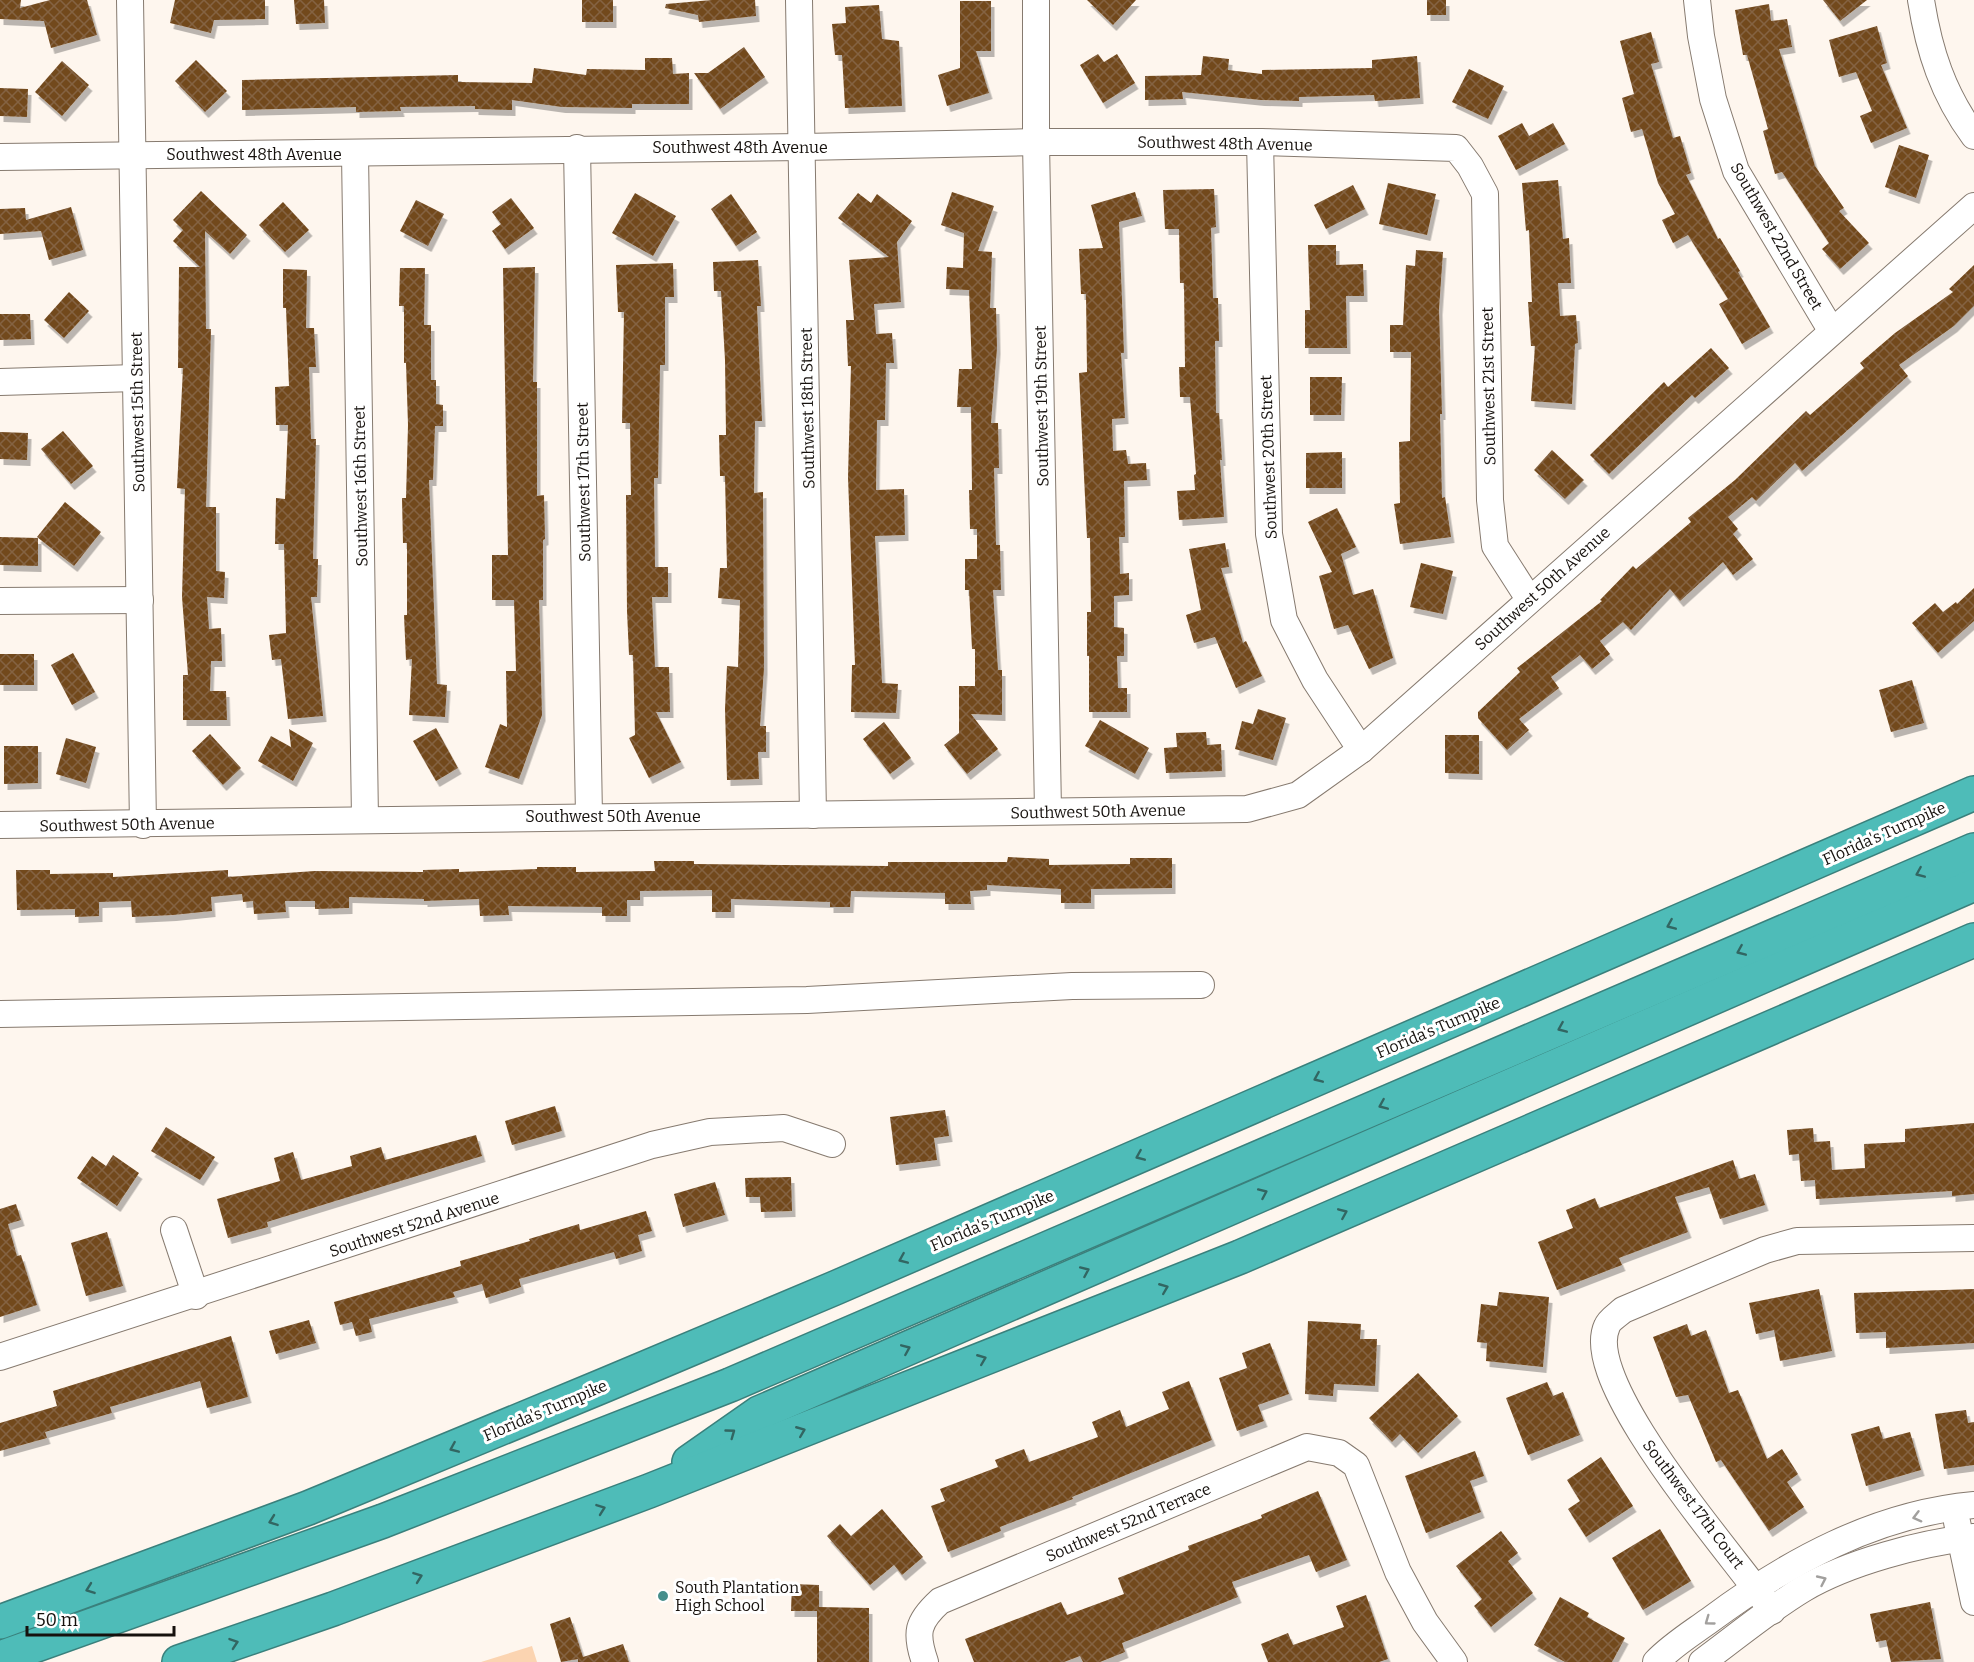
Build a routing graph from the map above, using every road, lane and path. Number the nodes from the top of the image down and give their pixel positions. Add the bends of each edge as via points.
1 (130, 0) edge
2 (799, 0) edge
3 (1036, 0) edge
4 (1697, 0) edge
5 (1921, 0) edge
6 (1974, 136) edge
7 (1036, 142) junction
8 (1260, 142) junction
9 (803, 147) junction
10 (577, 148) junction
11 (355, 154) junction
12 (133, 155) junction
13 (0, 157) edge
14 (1470, 166) joint
15 (1974, 206) edge
16 (1831, 330) junction
17 (136, 378) junction
18 (0, 382) edge
19 (1529, 599) junction
20 (140, 600) junction
21 (0, 601) edge
22 (1361, 750) junction
23 (1974, 793) edge
24 (1048, 811) junction
25 (813, 815) junction
26 (589, 816) junction
27 (365, 819) junction
28 (0, 825) edge
29 (143, 825) junction
30 (1974, 850) edge
31 (1974, 884) edge
32 (1974, 940) edge
33 (1201, 985) dead end
34 (0, 1014) edge
35 (832, 1144) dead end
36 (174, 1230) dead end
37 (1974, 1238) edge
38 (196, 1296) junction
39 (0, 1357) edge
40 (649, 1491) junction
41 (1964, 1506) edge
42 (1968, 1538) edge
43 (1756, 1586) junction
44 (1974, 1602) edge
45 (1772, 1611) junction
46 (0, 1622) edge
47 (0, 1658) edge
48 (179, 1662) edge
49 (925, 1662) edge
50 (1453, 1662) edge
51 (1656, 1662) edge
52 (1702, 1662) edge

1 - 12 street, Southwest 15th Street
2 - 9 street, Southwest 18th Street
3 - 7 street, Southwest 19th Street
4 - 16 street, Southwest 22nd Street via 1713,99 1736,171
5 - 6 street via 1928,45 1955,109
7 - 8 street, Southwest 48th Avenue
7 - 9 street, Southwest 48th Avenue
7 - 24 street, Southwest 19th Street
8 - 14 street, Southwest 48th Avenue via 1456,148
8 - 22 street, Southwest 20th Street via 1269,534 1284,620 1315,680
9 - 10 street, Southwest 48th Avenue
9 - 25 street, Southwest 18th Street
10 - 11 street, Southwest 48th Avenue
10 - 26 street, Southwest 17th Street
11 - 12 street, Southwest 48th Avenue
11 - 27 street, Southwest 16th Street
12 - 13 street, Southwest 48th Avenue
12 - 17 street, Southwest 15th Street
14 - 19 street, Southwest 21st Street via 1485,194 1490,500 1496,546
15 - 16 street, Southwest 50th Avenue
16 - 19 street, Southwest 50th Avenue
17 - 18 street
17 - 20 street, Southwest 15th Street
19 - 22 street, Southwest 50th Avenue
20 - 21 street
20 - 29 street, Southwest 15th Street
22 - 24 street, Southwest 50th Avenue via 1298,795 1247,809
23 -> 46 highway, Florida's Turnpike via 660,1362 308,1508
24 - 25 street, Southwest 50th Avenue
25 - 26 street, Southwest 50th Avenue
26 - 27 street, Southwest 50th Avenue
27 - 29 street, Southwest 50th Avenue
28 - 29 street, Southwest 50th Avenue
30 -> 47 highway via 730,1385 383,1521
40 -> 31 highway via 759,1413
40 -> 32 highway via 1240,1257
33 - 34 street via 1072,986 807,1000
35 - 38 street, Southwest 52nd Avenue via 784,1128 710,1132 652,1145
36 - 38 street
37 - 43 street, Southwest 17th Court via 1797,1241 1765,1250 1623,1310 1607,1326 1604,1349 1621,1401 1672,1479
38 - 39 street, Southwest 52nd Avenue
48 -> 40 highway
41 - 42 street
41 -> 43 street via 1871,1529 1814,1552
42 - 44 street
45 -> 42 street via 1827,1577 1883,1557
43 - 45 street, Southwest 17th Court
43 -> 51 street
45 - 52 street
49 - 50 street, Southwest 52nd Terrace via 918,1638 923,1616 940,1601 1307,1448 1339,1453 1356,1465 1398,1572 1425,1622

